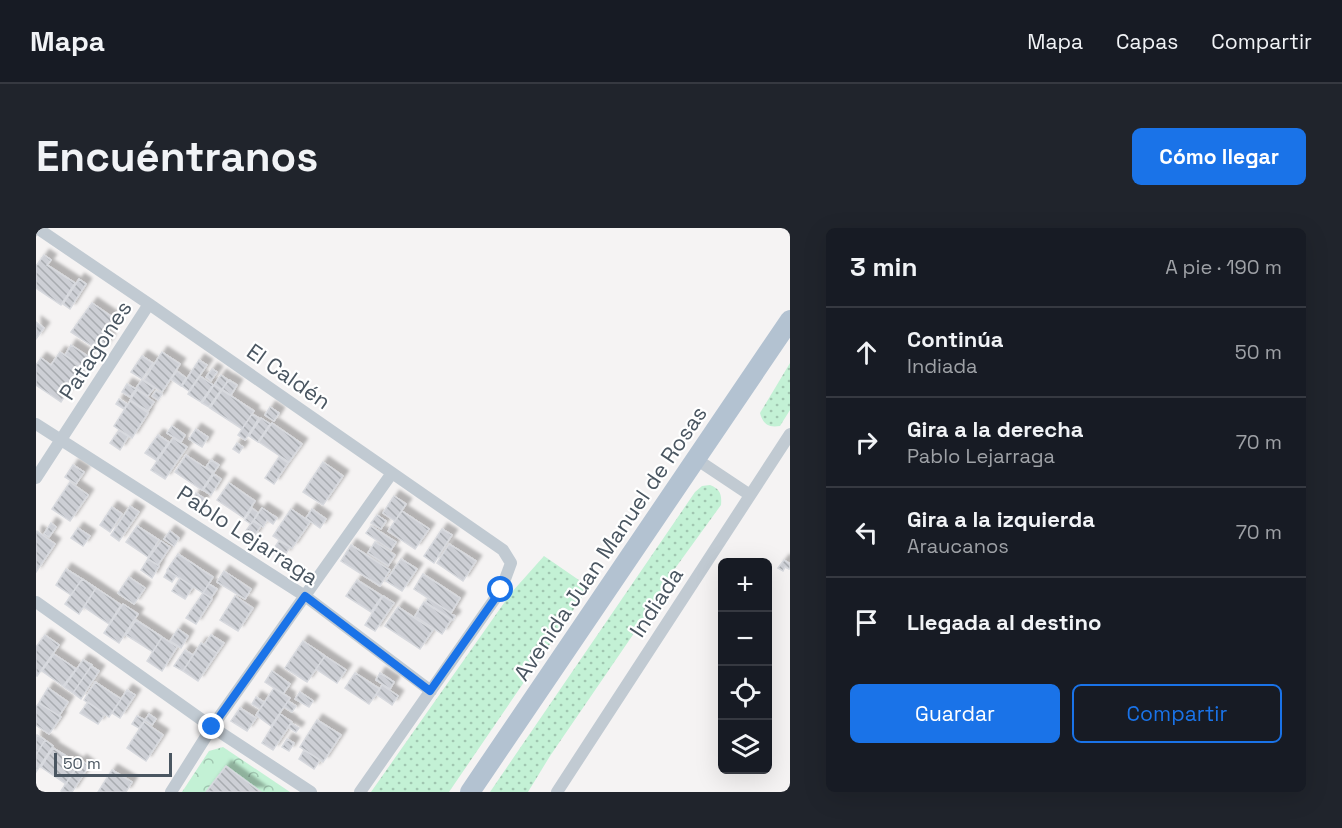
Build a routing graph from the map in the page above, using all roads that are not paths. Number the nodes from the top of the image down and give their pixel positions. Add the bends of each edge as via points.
1 (37, 228) edge
2 (149, 304) junction
3 (790, 321) edge
4 (36, 424) edge
5 (790, 434) edge
6 (61, 440) junction
7 (785, 452) edge
8 (696, 459) junction
9 (392, 474) junction
10 (36, 478) edge
11 (750, 495) junction
12 (305, 596) junction
13 (36, 602) edge
14 (430, 691) junction
15 (212, 727) junction
16 (171, 792) edge
17 (311, 792) edge
18 (360, 792) edge
19 (470, 792) edge
20 (557, 792) edge

1 - 2 street, El Caldén
2 - 6 street, Patagones
2 - 9 street, El Caldén
3 - 8 main road, Avenida Juan Manuel de Rosas
4 - 6 street, Pablo Lejarraga
5 - 7 street, Indiada
6 - 10 street, Patagones
6 - 12 street, Pablo Lejarraga
7 - 11 street, Indiada
8 - 11 street
8 - 19 main road, Avenida Juan Manuel de Rosas
9 - 12 street
9 - 14 street, El Caldén via 503,550 511,563 501,590
11 - 20 street, Indiada
12 - 14 street, Pablo Lejarraga
12 - 15 street
13 - 15 street
14 - 18 street
15 - 16 street
15 - 17 street

